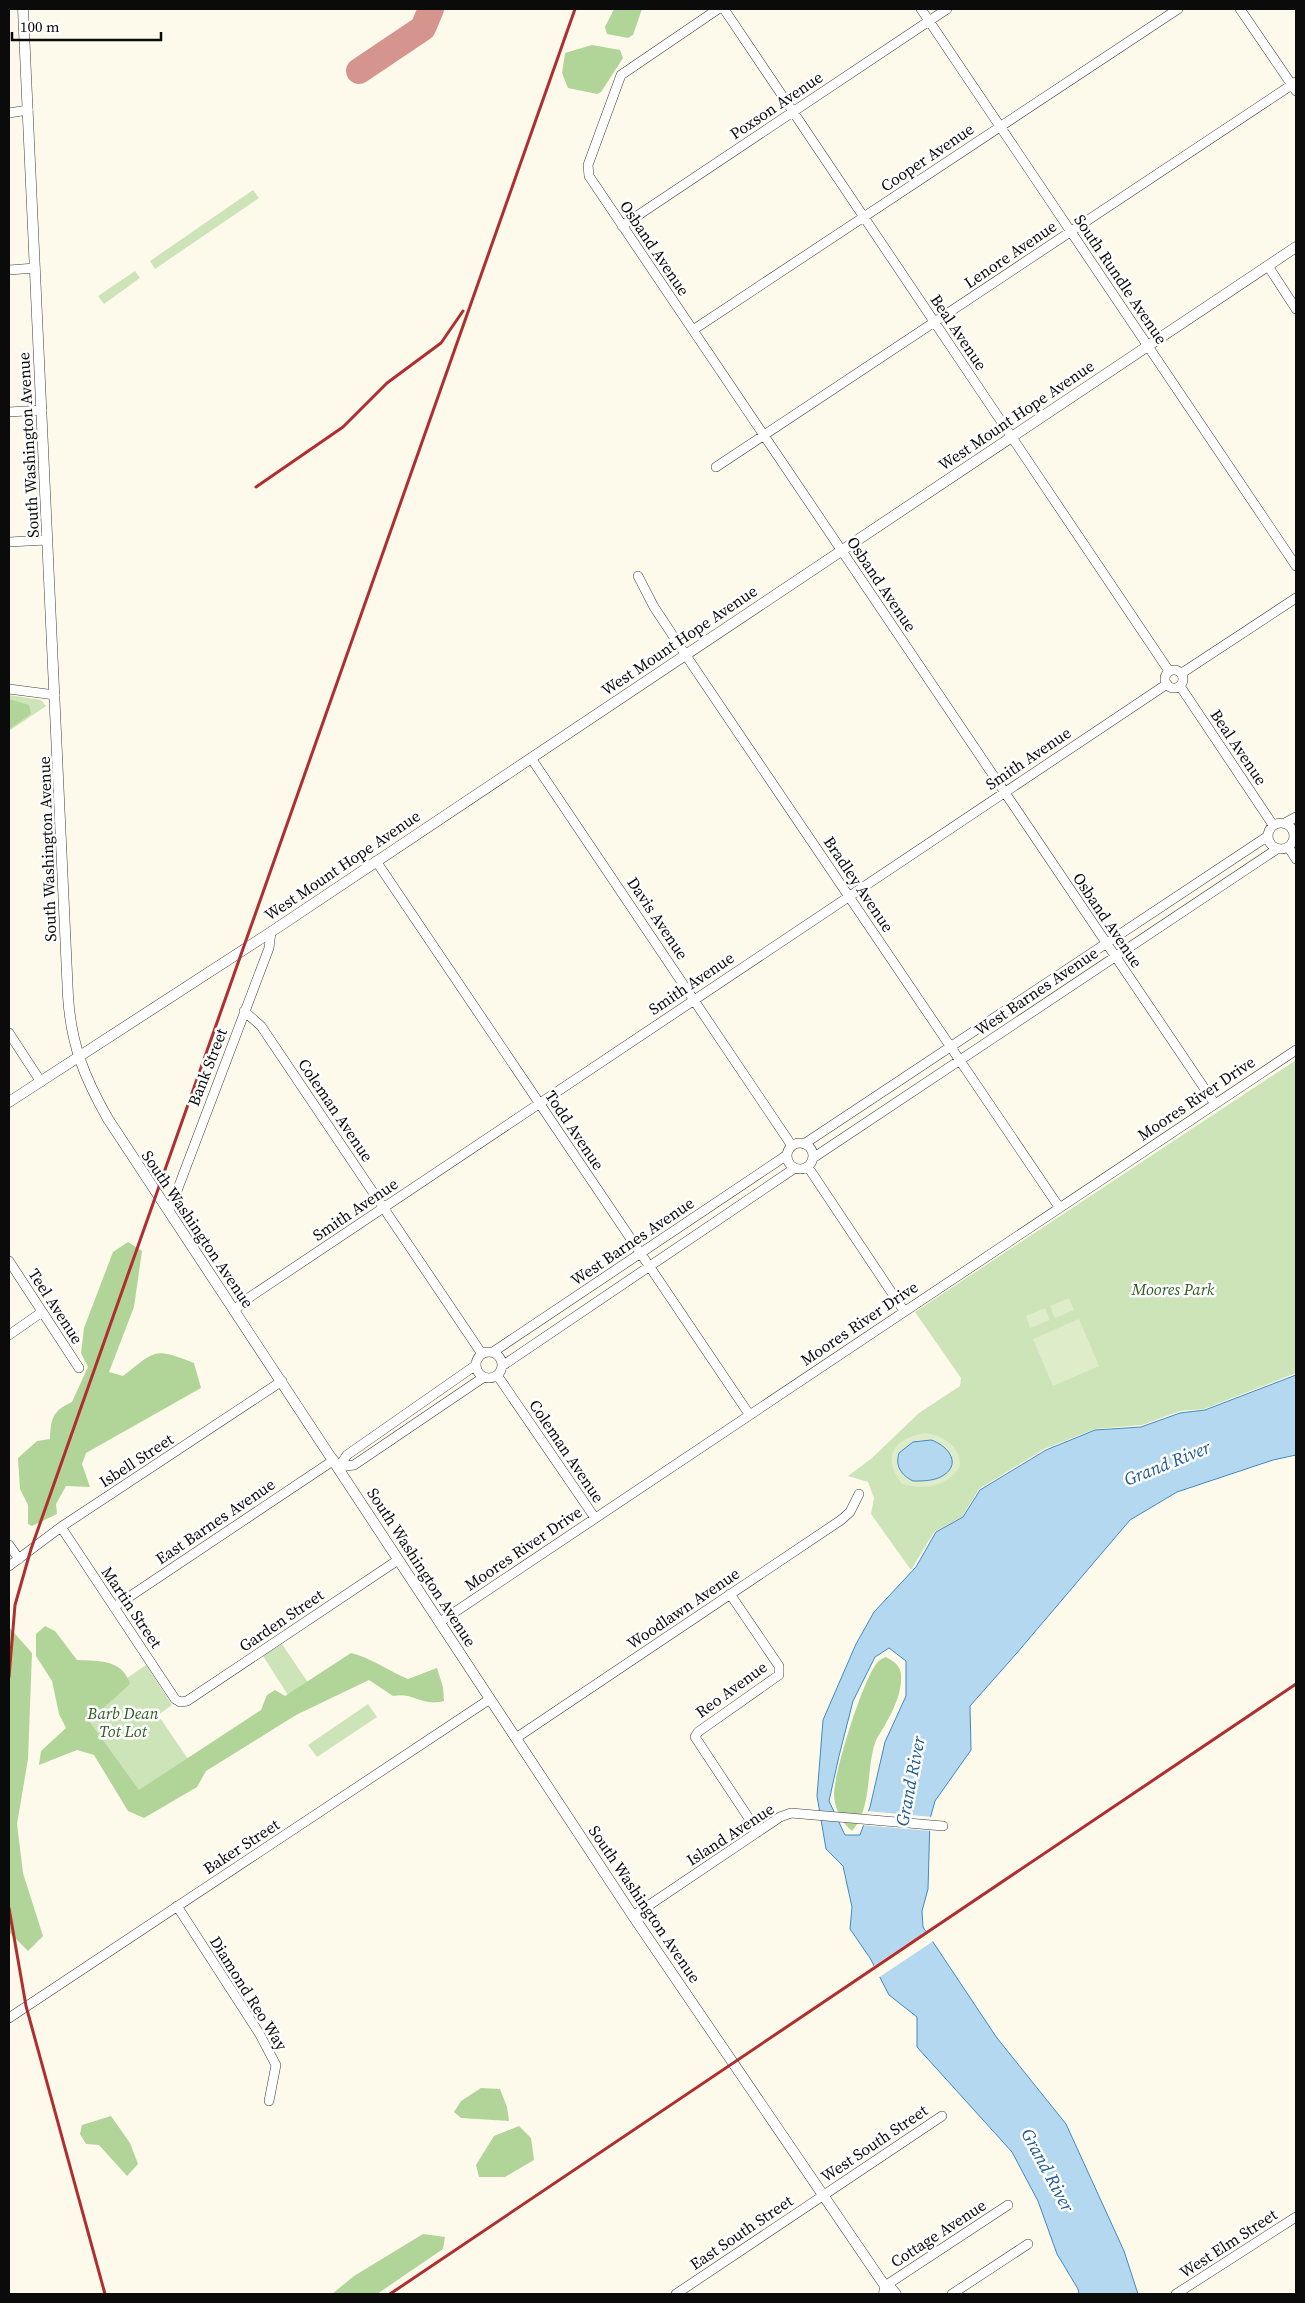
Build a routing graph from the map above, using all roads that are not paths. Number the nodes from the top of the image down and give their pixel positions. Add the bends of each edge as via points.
1 (23, 9) edge
2 (718, 9) edge
3 (724, 9) edge
4 (920, 9) edge
5 (947, 9) edge
6 (1178, 9) edge
7 (1240, 9) edge
8 (929, 21) junction
9 (1295, 86) edge
10 (28, 110) junction
11 (793, 112) junction
12 (9, 113) edge
13 (1000, 127) junction
14 (863, 218) junction
15 (622, 226) junction
16 (1071, 232) junction
17 (1296, 247) edge
18 (1268, 266) junction
19 (35, 268) junction
20 (9, 270) edge
21 (1296, 309) edge
22 (934, 322) junction
23 (693, 330) junction
24 (1148, 345) junction
25 (42, 410) junction
26 (9, 412) edge
27 (1010, 436) junction
28 (763, 437) junction
29 (716, 467) dead end
30 (48, 540) junction
31 (9, 542) edge
32 (841, 550) junction
33 (1296, 566) edge
34 (638, 576) dead end
35 (1296, 598) edge
36 (685, 654) junction
37 (1169, 671) junction
38 (1182, 673) junction
39 (1167, 684) junction
40 (1180, 686) junction
41 (9, 689) edge
42 (55, 695) junction
43 (531, 758) junction
44 (1004, 793) junction
45 (1296, 817) edge
46 (1285, 823) junction
47 (1274, 825) junction
48 (1268, 836) junction
49 (1296, 837) edge
50 (1289, 848) junction
51 (1277, 849) junction
52 (1296, 859) edge
53 (376, 861) junction
54 (849, 896) junction
55 (271, 932) junction
56 (1106, 944) junction
57 (1115, 956) junction
58 (694, 1000) junction
59 (244, 1011) junction
60 (9, 1033) edge
61 (950, 1047) junction
62 (1296, 1050) edge
63 (78, 1058) junction
64 (960, 1060) junction
65 (41, 1082) junction
66 (9, 1102) edge
67 (538, 1103) junction
68 (1214, 1104) junction
69 (804, 1144) junction
70 (792, 1146) junction
71 (787, 1155) junction
72 (813, 1158) junction
73 (808, 1167) junction
74 (795, 1168) junction
75 (384, 1207) junction
76 (1059, 1207) junction
77 (169, 1212) junction
78 (640, 1254) junction
79 (9, 1261) edge
80 (649, 1267) junction
81 (235, 1310) junction
82 (904, 1311) junction
83 (42, 1312) junction
84 (9, 1334) edge
85 (493, 1352) junction
86 (482, 1354) junction
87 (476, 1365) junction
88 (502, 1366) junction
89 (79, 1368) dead end
90 (498, 1375) junction
91 (484, 1377) junction
92 (282, 1381) junction
93 (749, 1414) junction
94 (336, 1464) junction
95 (859, 1494) dead end
96 (595, 1518) junction
97 (61, 1528) junction
98 (9, 1545) edge
99 (19, 1559) junction
100 (398, 1560) junction
101 (9, 1566) edge
102 (730, 1594) junction
103 (114, 1607) junction
104 (440, 1622) junction
105 (490, 1699) junction
106 (180, 1702) joint
107 (516, 1738) junction
108 (943, 1826) dead end
109 (758, 1832) junction
110 (177, 1906) junction
111 (633, 1916) junction
112 (9, 2018) edge
113 (269, 2101) dead end
114 (942, 2116) dead end
115 (823, 2195) junction
116 (1008, 2205) dead end
117 (1296, 2217) edge
118 (1028, 2244) dead end
119 (885, 2290) edge
120 (676, 2294) edge
121 (896, 2294) edge
122 (952, 2294) edge
123 (1176, 2294) edge

1 - 10 street, South Washington Avenue
2 - 15 street, Osband Avenue via 626,70 617,82 587,170
3 - 11 street, Beal Avenue
4 - 8 street, South Rundle Avenue
5 - 8 street, Poxson Avenue
6 - 13 street, Cooper Avenue
7 - 9 street
8 - 11 street, Poxson Avenue
8 - 13 street, South Rundle Avenue
9 - 16 street, Lenore Avenue
10 - 12 street
10 - 19 street, South Washington Avenue
11 - 14 street, Beal Avenue
11 - 15 street, Poxson Avenue
13 - 14 street, Cooper Avenue
13 - 16 street, South Rundle Avenue
14 - 22 street, Beal Avenue
14 - 23 street, Cooper Avenue
15 - 23 street, Osband Avenue
16 - 22 street, Lenore Avenue
16 - 24 street, South Rundle Avenue
17 - 18 street, West Mount Hope Avenue
18 - 21 street
18 - 24 street, West Mount Hope Avenue
19 - 20 street
19 - 25 street, South Washington Avenue
22 - 27 street, Beal Avenue
22 - 28 street, Lenore Avenue
23 - 28 street, Osband Avenue
24 - 27 street, West Mount Hope Avenue
24 - 33 street, South Rundle Avenue
25 - 26 street
25 - 30 street, South Washington Avenue
27 - 32 street, West Mount Hope Avenue
27 - 37 street, Beal Avenue
28 - 29 street, Lenore Avenue
28 - 32 street, Osband Avenue
30 - 31 street
30 - 42 street, South Washington Avenue
32 - 36 street, West Mount Hope Avenue
32 - 44 street, Osband Avenue
34 - 36 street, Bradley Avenue via 644,591
35 - 38 street
36 - 43 street, West Mount Hope Avenue
36 - 54 street, Bradley Avenue
37 - 38 street
37 - 39 street via 1165,678
38 - 40 street
39 - 40 street
39 - 44 street, Smith Avenue
40 - 47 street, Beal Avenue
41 - 42 street
42 - 63 street, South Washington Avenue via 68,996
43 - 53 street, West Mount Hope Avenue
43 - 58 street, Davis Avenue
44 - 54 street, Smith Avenue
44 - 56 street, Osband Avenue
45 - 46 street
46 - 47 street
46 - 49 street
47 - 48 street
48 - 51 street via 1270,844
48 - 56 street, West Barnes Avenue
49 - 50 street
50 - 51 street
50 - 52 street
51 - 57 street, West Barnes Avenue
53 - 55 street, West Mount Hope Avenue
53 - 67 street, Todd Avenue
54 - 58 street, Smith Avenue
54 - 61 street, Bradley Avenue
55 - 59 street, Bank Street via 269,948
55 - 63 street, West Mount Hope Avenue
56 - 57 street, Osband Avenue
56 - 61 street, West Barnes Avenue
57 - 64 street, West Barnes Avenue
57 - 68 street, Osband Avenue
58 - 67 street, Smith Avenue
58 - 70 street, Davis Avenue
59 - 75 street, Coleman Avenue via 261,1026
59 - 77 street, Bank Street
60 - 65 street
61 - 64 street, Bradley Avenue
61 - 69 street, West Barnes Avenue
62 - 68 street, Moores River Drive
63 - 65 street, West Mount Hope Avenue
63 - 77 street, South Washington Avenue via 108,1120
64 - 72 street, West Barnes Avenue
64 - 76 street, Bradley Avenue
65 - 66 street, West Mount Hope Avenue
67 - 75 street, Smith Avenue
67 - 78 street, Todd Avenue
68 - 76 street, Moores River Drive
69 - 70 street
69 - 72 street via 810,1148
70 - 71 street
71 - 74 street
71 - 78 street, West Barnes Avenue
72 - 73 street
73 - 74 street
73 - 82 street
74 - 80 street, West Barnes Avenue
75 - 81 street, Smith Avenue
75 - 86 street, Coleman Avenue
76 - 82 street, Moores River Drive
77 - 81 street, South Washington Avenue
78 - 80 street, Todd Avenue
78 - 85 street, West Barnes Avenue
79 - 83 street, Teel Avenue
80 - 88 street, West Barnes Avenue
80 - 93 street, Todd Avenue
81 - 92 street, South Washington Avenue
82 - 93 street, Moores River Drive
83 - 84 street
83 - 89 street, Teel Avenue
85 - 86 street
85 - 88 street via 500,1357
86 - 87 street
87 - 91 street
87 - 94 street
88 - 90 street
90 - 91 street
90 - 96 street, Coleman Avenue
91 - 94 street via 354,1465
92 - 94 street, South Washington Avenue
92 - 97 street, Isbell Street
93 - 96 street, Moores River Drive
94 - 100 street, South Washington Avenue
94 - 103 street, East Barnes Avenue
95 - 102 street, Woodlawn Avenue via 850,1512 841,1520
96 - 104 street, Moores River Drive
97 - 99 street, Isbell Street
97 - 103 street, Martin Street
98 - 99 street
99 - 101 street, Isbell Street
100 - 104 street, South Washington Avenue
100 - 106 street, Garden Street
102 - 107 street, Woodlawn Avenue
102 - 109 street, Reo Avenue via 779,1666 779,1675 695,1737
103 - 106 street, Martin Street
104 - 105 street, South Washington Avenue
105 - 107 street, South Washington Avenue
105 - 110 street, Baker Street
107 - 111 street, South Washington Avenue
108 - 109 street, Island Avenue via 799,1813 780,1817
109 - 111 street, Island Avenue
110 - 112 street, Baker Street
110 - 113 street, Diamond Reo Way via 276,2065
111 - 115 street, South Washington Avenue
114 - 115 street, West South Street
115 - 119 street, South Washington Avenue
115 - 120 street, East South Street
116 - 119 street, Cottage Avenue
117 - 123 street, West Elm Street
118 - 122 street
119 - 121 street, South Washington Avenue via 890,2286

